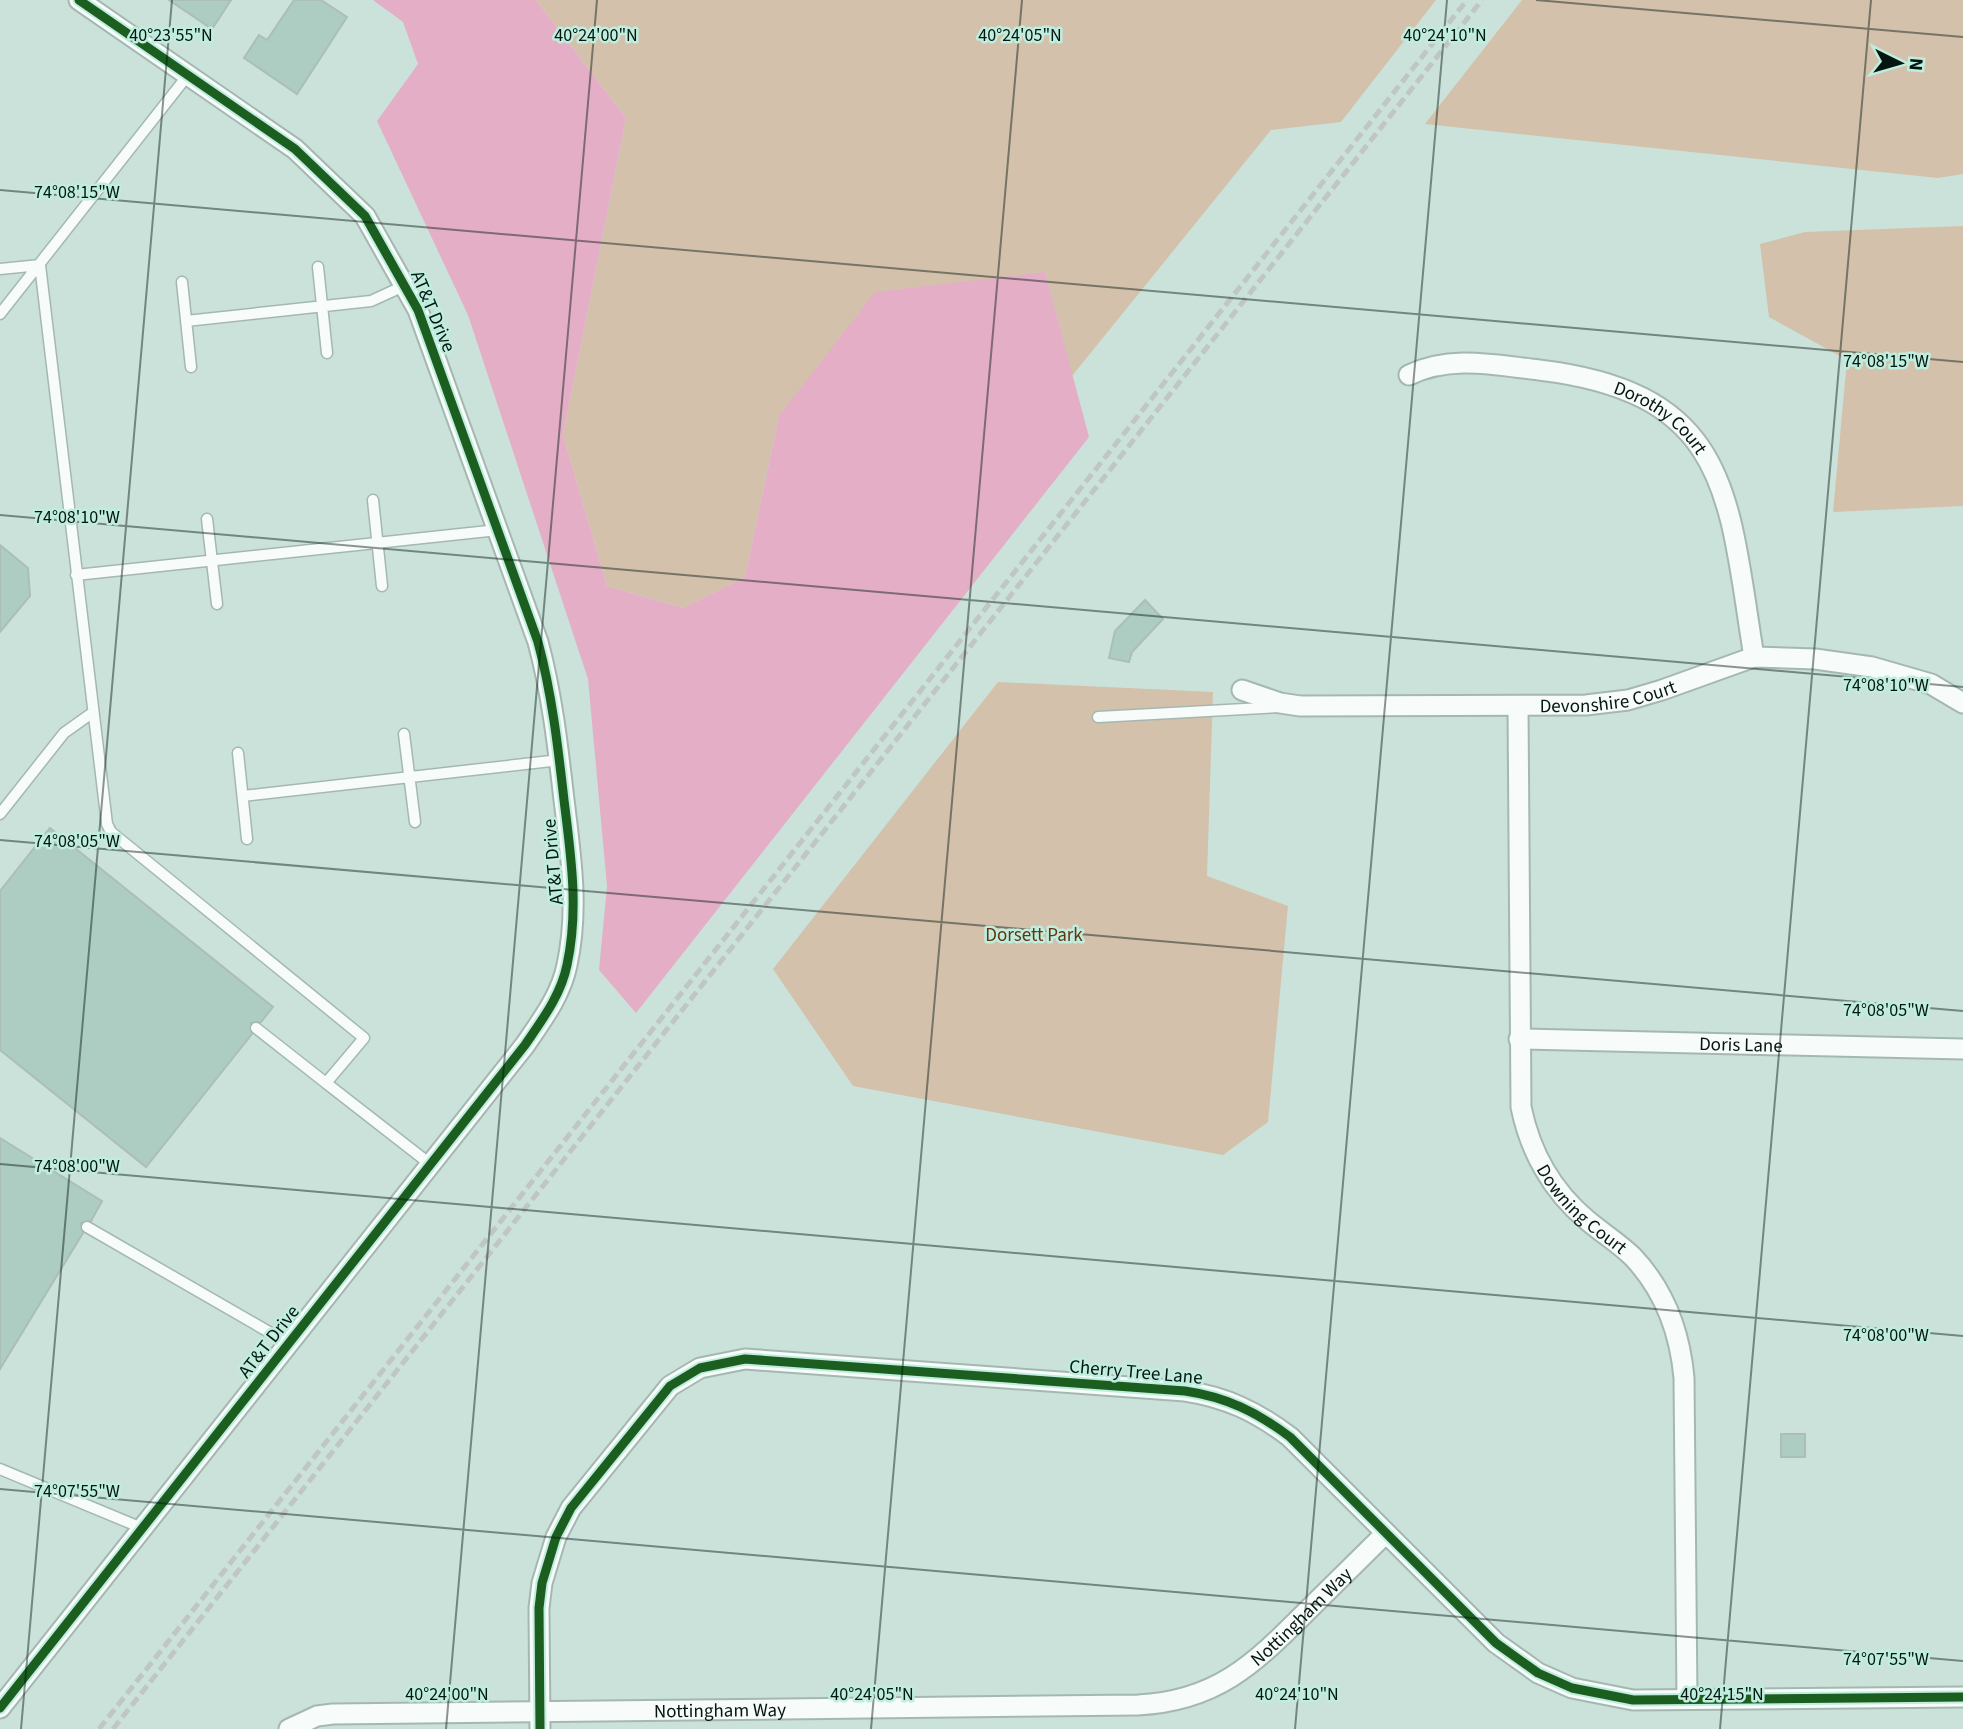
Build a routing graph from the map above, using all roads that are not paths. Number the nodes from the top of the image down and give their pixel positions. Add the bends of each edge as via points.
1 (79, 0) edge
2 (188, 75) junction
3 (40, 265) junction
4 (318, 267) dead end
5 (0, 269) edge
6 (183, 282) dead end
7 (406, 285) junction
8 (322, 307) junction
9 (0, 314) edge
10 (186, 321) junction
11 (327, 353) dead end
12 (191, 367) dead end
13 (1409, 375) dead end
14 (373, 500) dead end
15 (207, 519) dead end
16 (498, 530) junction
17 (378, 542) junction
18 (212, 560) junction
19 (76, 575) junction
20 (382, 586) dead end
21 (217, 604) dead end
22 (1754, 657) junction
23 (1242, 690) dead end
24 (1963, 702) edge
25 (1300, 706) junction
26 (1518, 706) junction
27 (92, 713) junction
28 (1098, 718) dead end
29 (404, 734) dead end
30 (238, 753) dead end
31 (560, 760) junction
32 (409, 777) junction
33 (243, 796) junction
34 (0, 814) edge
35 (415, 822) dead end
36 (247, 839) dead end
37 (256, 1028) dead end
38 (1519, 1039) junction
39 (1963, 1049) edge
40 (327, 1083) junction
41 (430, 1164) junction
42 (87, 1227) dead end
43 (288, 1343) junction
44 (0, 1469) edge
45 (142, 1528) junction
46 (1385, 1534) junction
47 (1963, 1697) edge
48 (1687, 1699) junction
49 (0, 1708) edge
50 (540, 1720) edge
51 (289, 1729) edge

1 - 2 street, AT&T Drive
2 - 3 lane
2 - 7 street, AT&T Drive via 295,149 333,183 365,216
3 - 5 lane
3 - 9 lane
3 - 19 lane
4 - 8 lane
6 - 10 lane
7 - 8 lane via 371,301
7 - 16 street, AT&T Drive
8 - 10 lane
8 - 11 lane
10 - 12 lane
13 - 22 street, Dorothy Court via 1461,362 1571,374 1631,391 1670,415 1703,451 1725,495
14 - 17 lane
15 - 18 lane
16 - 17 lane
16 - 31 street, AT&T Drive via 551,688
17 - 18 lane
17 - 20 lane
18 - 19 lane
18 - 21 lane
19 - 27 lane
22 - 24 street, Devonshire Court via 1872,667 1931,684
22 - 26 street, Devonshire Court via 1628,699
23 - 25 street, Devonshire Court
25 - 26 street, Devonshire Court
25 - 28 lane
26 - 38 street, Downing Court
27 - 34 lane via 64,733
27 - 40 lane via 111,832 364,1038
29 - 32 lane
30 - 33 lane
31 - 32 lane
31 - 41 street, AT&T Drive via 575,920 567,968 553,1004 525,1045
32 - 33 lane
32 - 35 lane
33 - 36 lane
37 - 40 lane
38 - 39 street, Doris Lane
38 - 48 street, Downing Court via 1521,1107 1541,1165 1570,1205 1643,1270 1666,1306 1679,1342 1684,1378
40 - 41 lane
41 - 43 street, AT&T Drive
42 - 43 lane
43 - 45 street, AT&T Drive
44 - 45 lane
45 - 49 street, AT&T Drive
46 - 48 street, Cherry Tree Lane via 1496,1643 1538,1673 1603,1696
46 - 50 street, Nottingham Way via 1249,1667 1216,1687 1176,1701
46 - 50 street, Cherry Tree Lane via 1290,1437 1254,1411 1207,1394 758,1360 716,1363 683,1377 656,1400 584,1489 556,1537 539,1608
47 - 48 street, Cherry Tree Lane
50 - 51 street, Nottingham Way via 333,1714

